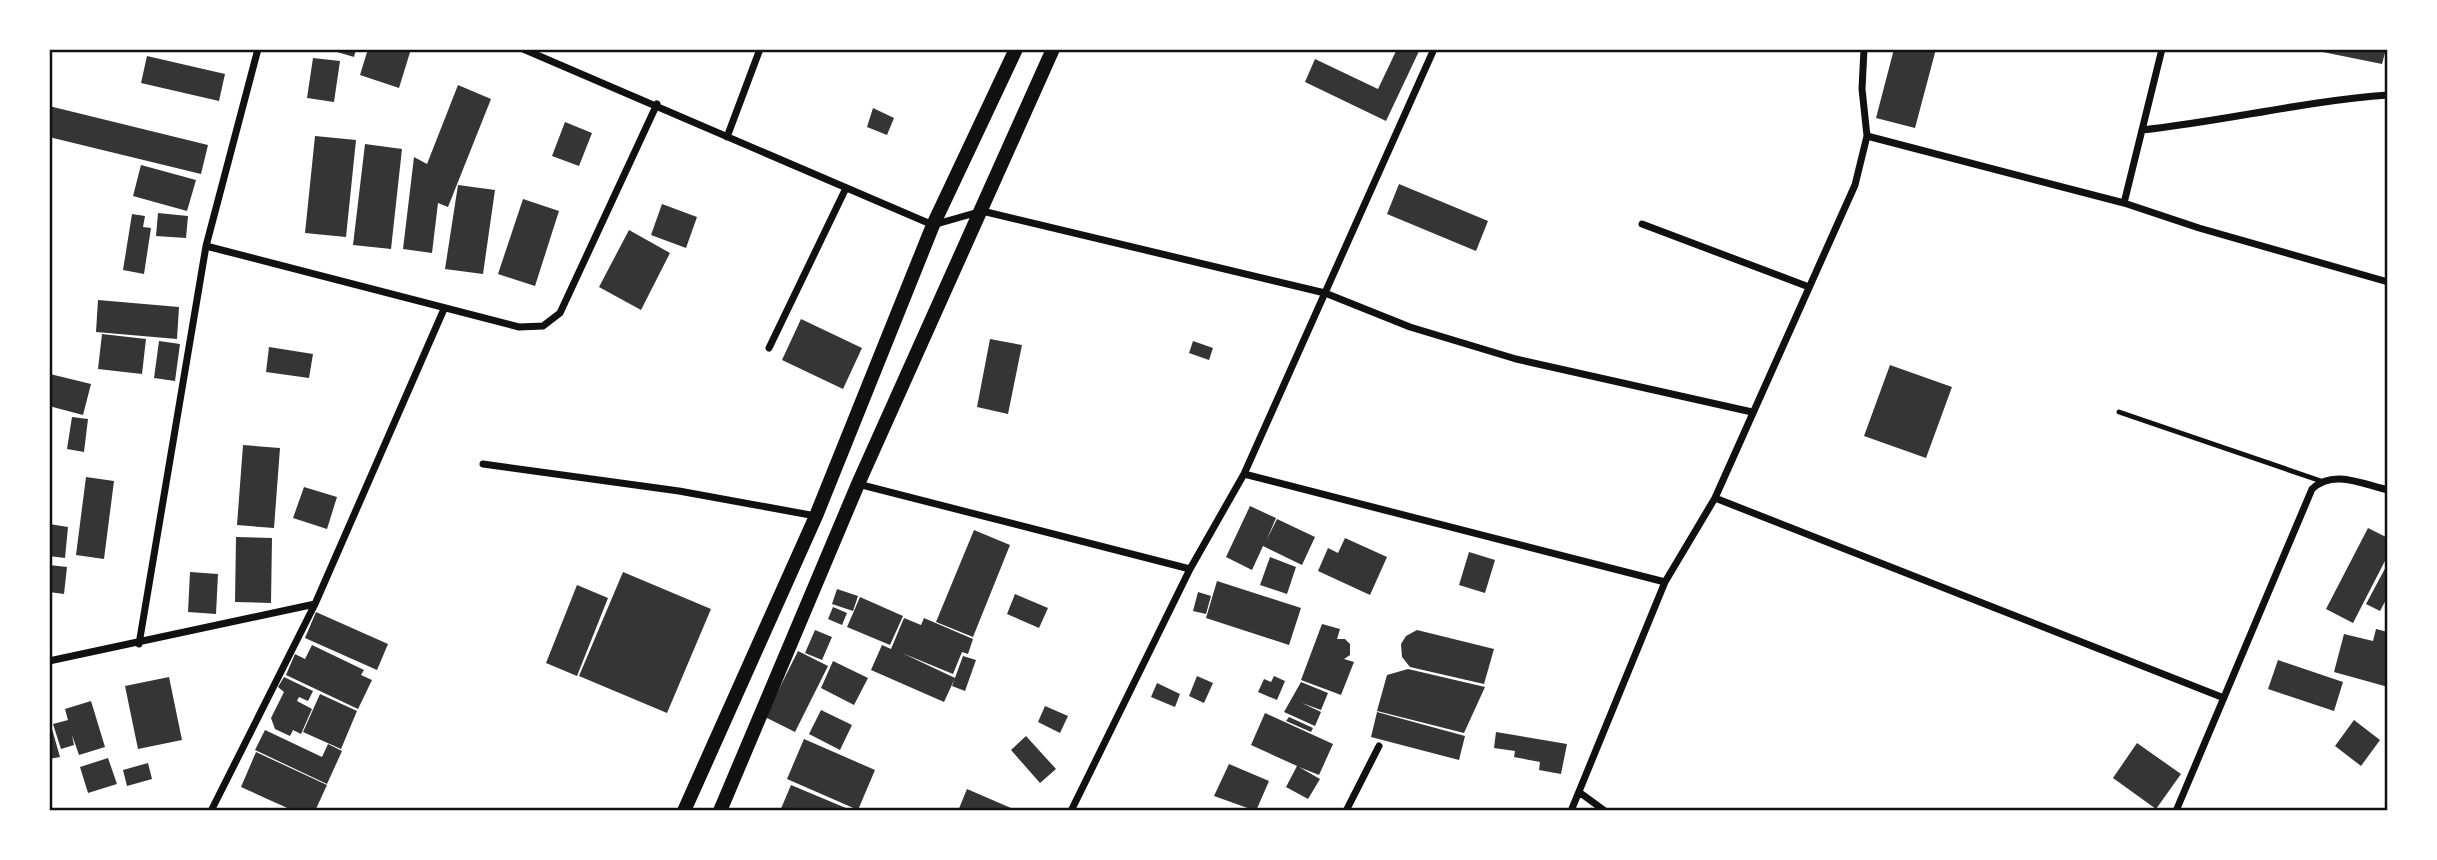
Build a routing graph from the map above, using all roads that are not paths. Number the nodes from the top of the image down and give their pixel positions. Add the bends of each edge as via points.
1 (258, 49) edge
2 (523, 49) edge
3 (760, 49) edge
4 (1016, 49) edge
5 (1053, 49) edge
6 (1434, 49) edge
7 (1864, 49) edge
8 (2162, 49) edge
9 (2388, 95) edge
10 (657, 104) junction
11 (2142, 130) junction
12 (1867, 136) junction
13 (727, 137) junction
14 (846, 188) junction
15 (2124, 202) junction
16 (982, 211) junction
17 (1642, 224) dead end
18 (933, 225) junction
19 (206, 246) junction
20 (2388, 282) edge
21 (1810, 287) junction
22 (1325, 293) junction
23 (444, 309) junction
24 (769, 348) dead end
25 (2119, 411) dead end
26 (1752, 412) junction
27 (484, 464) dead end
28 (1244, 474) junction
29 (2320, 481) junction
30 (858, 484) junction
31 (2388, 490) edge
32 (1715, 498) junction
33 (816, 516) junction
34 (1190, 569) junction
35 (1665, 582) junction
36 (315, 604) junction
37 (139, 644) junction
38 (49, 661) edge
39 (2224, 698) junction
40 (1379, 746) dead end
41 (1579, 792) junction
42 (211, 811) edge
43 (684, 811) edge
44 (720, 811) edge
45 (1072, 811) edge
46 (1346, 811) edge
47 (1571, 811) edge
48 (1605, 811) edge
49 (2176, 811) edge

1 - 19 street
2 - 10 street
3 - 13 street
4 - 18 main road
5 - 16 main road
6 - 22 street
7 - 12 street
8 - 11 street
9 - 11 street via 2328,100
10 - 13 street
10 - 23 street via 560,313 543,326 519,327
11 - 15 street
12 - 15 street
12 - 21 street via 1855,185
13 - 14 street
14 - 18 street
14 - 24 street
15 - 20 street
16 - 18 street
16 - 22 street
16 - 30 main road
17 - 21 street
18 - 33 main road
19 - 23 street
19 - 37 street
21 - 26 street
22 - 26 street via 1410,327 1516,359
22 - 28 street
23 - 36 street
25 - 29 lane
26 - 32 street
27 - 33 street
28 - 34 street
28 - 35 street
29 - 31 street via 2335,477
29 - 39 street via 2312,489
30 - 34 street
30 - 44 main road
32 - 35 street
32 - 39 street
33 - 43 main road
34 - 45 street
35 - 41 street
36 - 37 street
36 - 42 street
37 - 38 street
39 - 49 street
40 - 46 street
41 - 47 street
41 - 48 street

